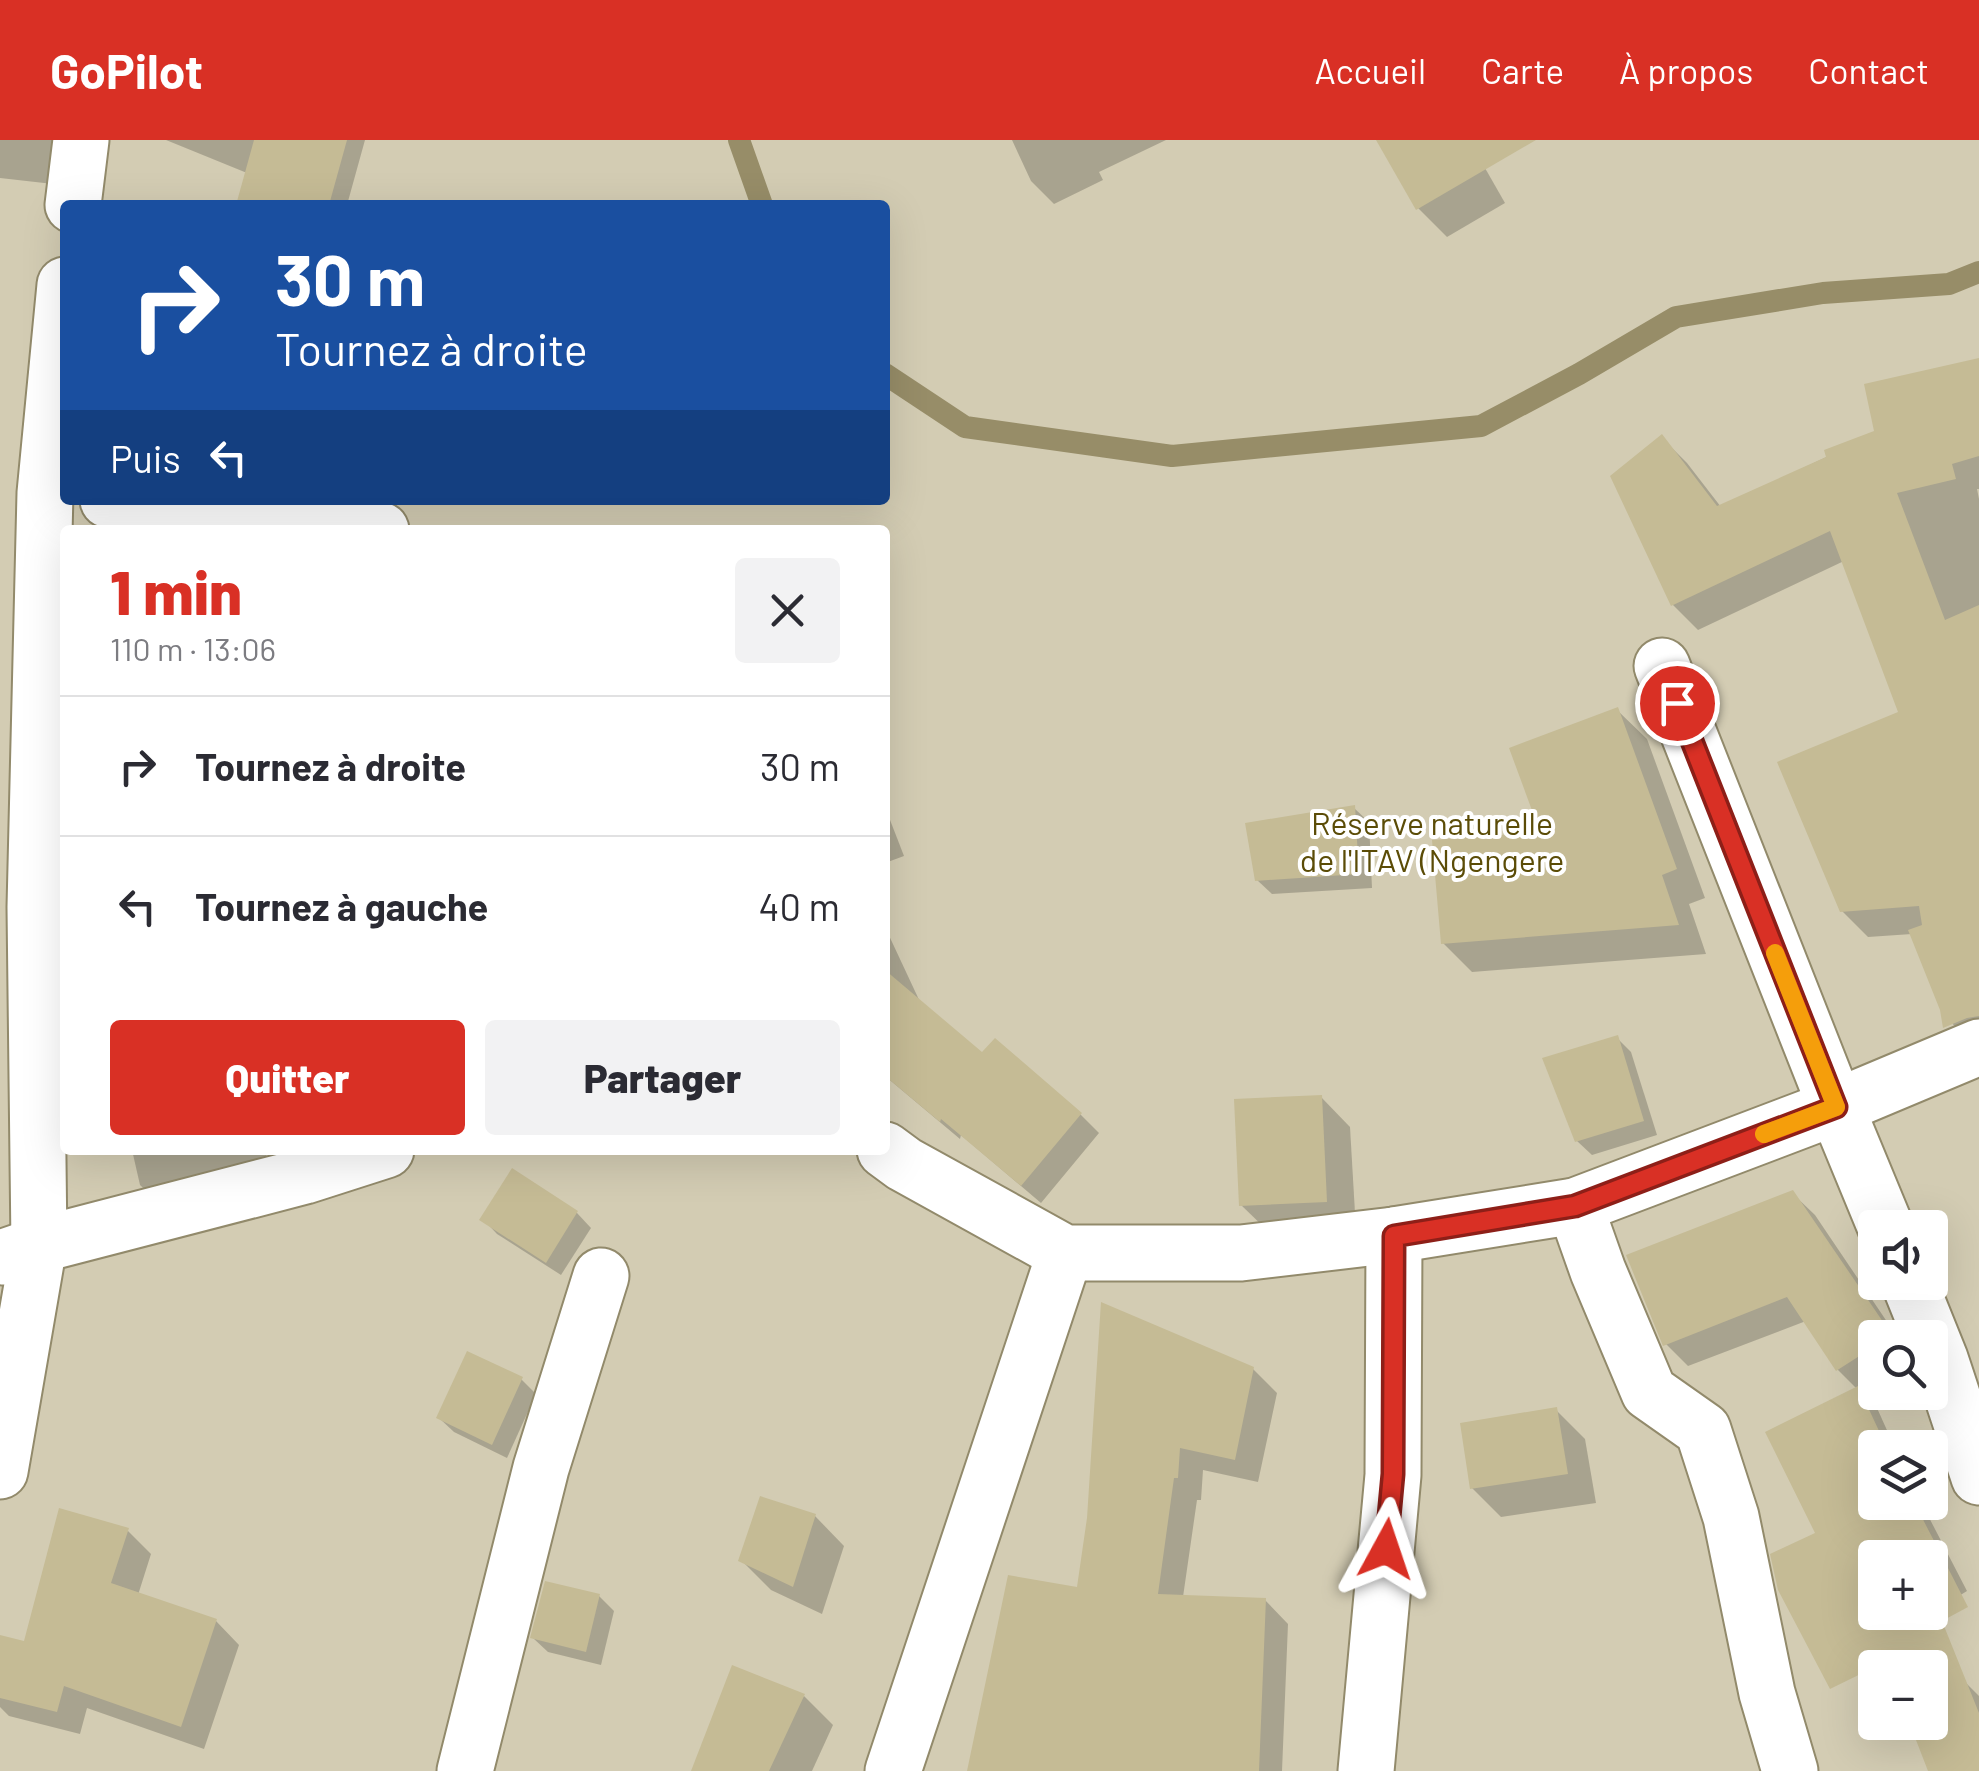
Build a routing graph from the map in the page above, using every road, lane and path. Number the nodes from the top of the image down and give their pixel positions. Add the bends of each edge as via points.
1 (81, 140) edge
2 (74, 200) edge
3 (60, 322) edge
4 (37, 492) edge
5 (154, 505) edge
6 (336, 525) edge
7 (1662, 666) dead end
8 (18, 911) edge
9 (1979, 1047) edge
10 (1836, 1107) junction
11 (890, 1154) edge
12 (370, 1155) edge
13 (1575, 1206) junction
14 (1879, 1210) edge
15 (1394, 1236) junction
16 (19, 1252) edge
17 (1065, 1252) junction
18 (601, 1276) dead end
19 (1915, 1300) edge
20 (0, 1471) edge
21 (1979, 1478) edge
22 (465, 1771) edge
23 (893, 1771) edge
24 (1366, 1771) edge
25 (1790, 1771) edge

1 - 2 street
3 - 4 street
4 - 8 street
5 - 6 street
7 - 10 street
8 - 16 street
9 - 10 street
10 - 13 street
10 - 14 street
11 - 17 street
12 - 16 street
13 - 15 street
13 - 25 street via 1649,1392 1703,1430 1731,1517
15 - 17 street via 1241,1253
15 - 24 street via 1393,1474
16 - 20 street
17 - 23 street
18 - 22 street via 541,1468
19 - 21 street

